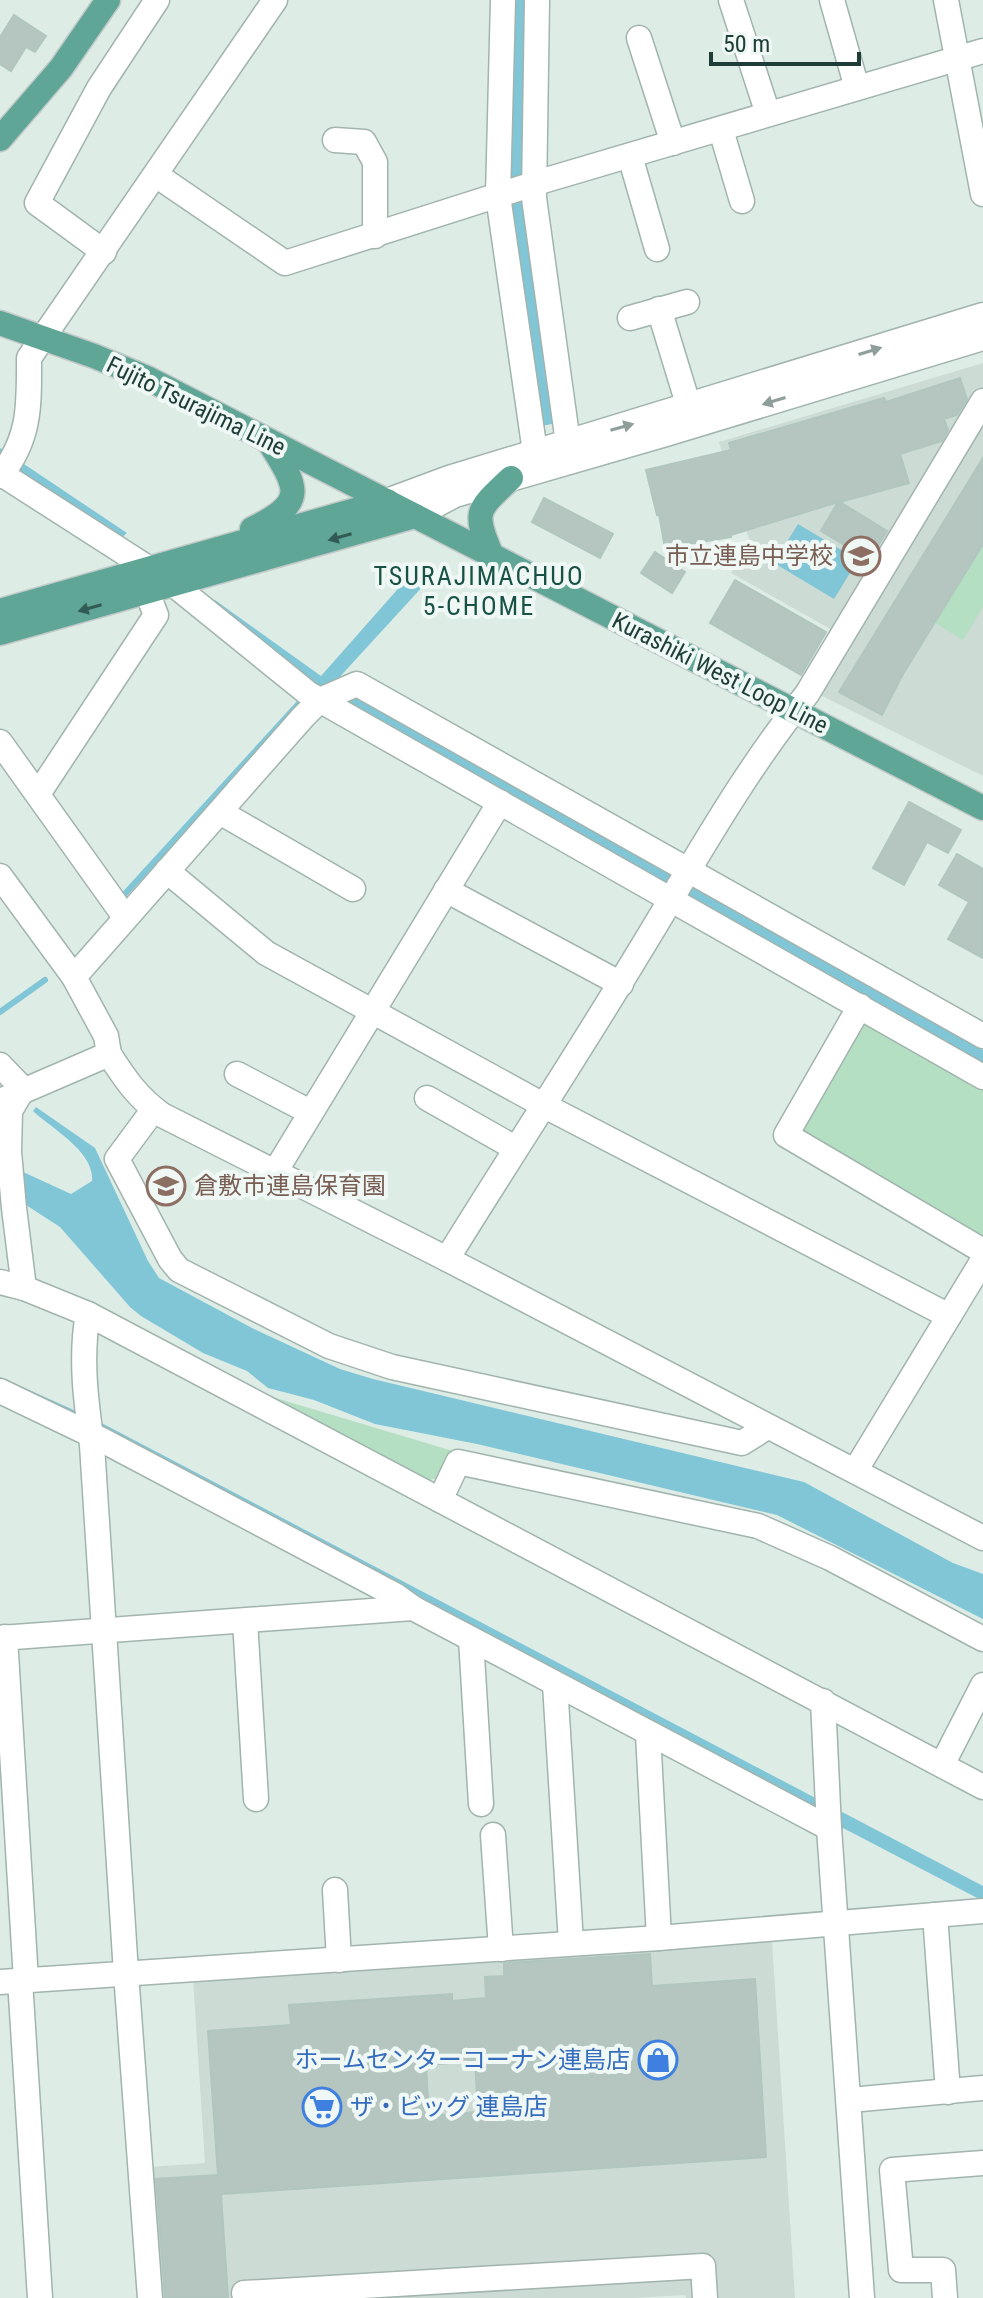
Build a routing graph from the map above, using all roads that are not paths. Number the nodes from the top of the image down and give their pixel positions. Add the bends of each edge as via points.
1 (108, 0) edge
2 (157, 0) edge
3 (275, 0) edge
4 (503, 0) edge
5 (537, 0) edge
6 (731, 0) edge
7 (832, 0) edge
8 (946, 0) edge
9 (639, 38) dead end
10 (983, 51) edge
11 (957, 59) junction
12 (857, 88) junction
13 (768, 114) junction
14 (721, 130) junction
15 (0, 139) edge
16 (335, 140) dead end
17 (673, 143) junction
18 (630, 156) junction
19 (156, 175) junction
20 (516, 191) junction
21 (983, 194) edge
22 (742, 201) dead end
23 (375, 236) junction
24 (657, 249) dead end
25 (104, 252) junction
26 (687, 302) dead end
27 (659, 309) junction
28 (983, 315) edge
29 (630, 318) dead end
30 (0, 323) edge
31 (45, 338) junction
32 (983, 338) edge
33 (983, 401) edge
34 (689, 407) junction
35 (269, 442) junction
36 (568, 443) junction
37 (535, 452) junction
38 (4, 469) edge
39 (511, 478) junction
40 (387, 501) junction
41 (415, 516) junction
42 (207, 551) junction
43 (492, 556) junction
44 (148, 581) junction
45 (173, 584) junction
46 (0, 611) edge
47 (0, 633) edge
48 (332, 695) junction
49 (794, 710) junction
50 (0, 742) edge
51 (38, 794) junction
52 (500, 802) junction
53 (983, 808) edge
54 (220, 812) junction
55 (167, 871) junction
56 (0, 876) edge
57 (679, 886) junction
58 (353, 889) dead end
59 (446, 890) junction
60 (125, 917) junction
61 (74, 977) junction
62 (621, 984) junction
63 (860, 1006) junction
64 (372, 1012) junction
65 (983, 1036) edge
66 (109, 1054) junction
67 (0, 1065) edge
68 (237, 1074) dead end
69 (983, 1077) edge
70 (23, 1089) junction
71 (427, 1098) dead end
72 (0, 1101) edge
73 (545, 1106) junction
74 (154, 1109) junction
75 (310, 1112) junction
76 (515, 1148) junction
77 (275, 1172) junction
78 (983, 1251) edge
79 (447, 1259) junction
80 (983, 1260) edge
81 (0, 1282) edge
82 (24, 1288) junction
83 (88, 1314) junction
84 (949, 1316) junction
85 (0, 1391) edge
86 (89, 1426) junction
87 (767, 1427) junction
88 (855, 1471) junction
89 (440, 1500) junction
90 (983, 1538) edge
91 (413, 1608) junction
92 (245, 1621) junction
93 (104, 1631) junction
94 (2, 1638) edge
95 (471, 1639) junction
96 (983, 1639) edge
97 (555, 1684) junction
98 (983, 1685) edge
99 (823, 1701) junction
100 (648, 1734) junction
101 (942, 1765) junction
102 (983, 1787) edge
103 (256, 1799) dead end
104 (481, 1804) dead end
105 (829, 1817) junction
106 (493, 1835) dead end
107 (335, 1890) dead end
108 (983, 1911) edge
109 (935, 1915) junction
110 (837, 1925) junction
111 (659, 1938) junction
112 (571, 1943) junction
113 (501, 1949) junction
114 (339, 1960) junction
115 (126, 1973) junction
116 (15, 1981) edge
117 (983, 2088) edge
118 (948, 2092) junction
119 (850, 2100) junction
120 (983, 2163) edge
121 (381, 2291) edge
122 (244, 2293) dead end
123 (40, 2298) edge
124 (150, 2298) edge
125 (705, 2298) edge
126 (862, 2298) edge
127 (945, 2298) edge

1 - 15 main road via 61,68
2 - 25 street via 99,88 37,203
3 - 19 street
4 - 20 street
5 - 20 street
6 - 13 street
7 - 12 street
8 - 11 street
9 - 17 street
10 - 11 street
11 - 12 street
11 - 21 street
12 - 13 street
13 - 14 street
14 - 17 street
14 - 22 street
16 - 23 street via 364,142 375,162
17 - 18 street
18 - 20 street
18 - 24 street
19 - 23 street via 285,263
19 - 25 street
20 - 23 street
20 - 36 street via 536,213
20 - 37 street
25 - 31 street
26 - 27 street
27 - 29 street
27 - 34 street
34 -> 28 street
30 - 31 main road, Fujito Tsurajima Line
31 - 35 main road, Fujito Tsurajima Line via 147,378
31 - 38 street via 29,358 23,440
32 -> 39 street
33 - 49 street
36 -> 34 street
35 - 40 main road, Fujito Tsurajima Line
35 - 42 main road via 292,478 288,507
36 - 37 street
37 - 40 street
38 - 44 street
39 - 41 street via 455,495
39 - 43 main road via 480,513
40 - 41 main road, Kurashiki West Loop Line
40 - 42 main road
41 - 43 main road, Kurashiki West Loop Line
41 -> 45 main road
42 - 44 main road
43 - 49 main road, Kurashiki West Loop Line
44 - 45 main road
44 - 46 main road
44 -> 47 main road
44 - 51 street via 156,615
45 - 48 street via 309,694
48 - 52 street
48 - 54 street
48 - 57 street via 357,684
49 - 53 main road, Kurashiki West Loop Line
49 - 57 street
50 - 51 street
51 - 60 street
52 - 57 street
52 - 59 street
54 - 55 street
54 - 58 street
55 - 60 street
55 - 64 street via 266,953
56 - 61 street
57 - 62 street
57 - 63 street
57 - 65 street
59 - 62 street
59 - 64 street
60 - 61 street
61 - 66 street via 106,1036
62 - 73 street
63 - 69 street
63 - 78 street via 786,1135
64 - 73 street
64 - 75 street
66 - 70 street
66 - 74 street via 130,1087
67 - 70 street
68 - 75 street
70 - 72 street
70 - 82 street via 10,1111 9,1152
71 - 76 street
73 - 76 street
73 - 84 street
74 - 77 street
74 - 87 street via 117,1159 179,1270 329,1346 392,1367 742,1443
75 - 77 street
76 - 79 street
77 - 79 street
79 - 87 street
80 - 84 street
81 - 82 street
82 - 83 street
83 - 86 street via 83,1338
83 - 89 street
84 - 88 street
85 - 86 street
86 - 91 street
86 - 93 street
87 - 88 street
88 - 90 street
89 - 96 street via 458,1462 758,1526
89 - 99 street
91 - 92 street
91 - 95 street
92 - 93 street
92 - 103 street
93 - 94 street
93 - 115 street
94 - 116 street
95 - 97 street
95 - 104 street
97 - 100 street
97 - 112 street
98 - 101 street
99 - 101 street
99 - 105 street
100 - 105 street
100 - 111 street
101 - 102 street
105 - 110 street
106 - 113 street
107 - 114 street
108 - 109 street
109 - 110 street
109 - 118 street
110 - 111 street
110 - 119 street
111 - 112 street
112 - 113 street
113 - 114 street
114 - 115 street
115 - 116 street
115 - 124 street
116 - 123 street
117 - 118 street
118 - 119 street
119 - 126 street
120 - 127 street via 892,2170 901,2270 943,2270
121 - 122 street
121 - 125 street via 703,2266

